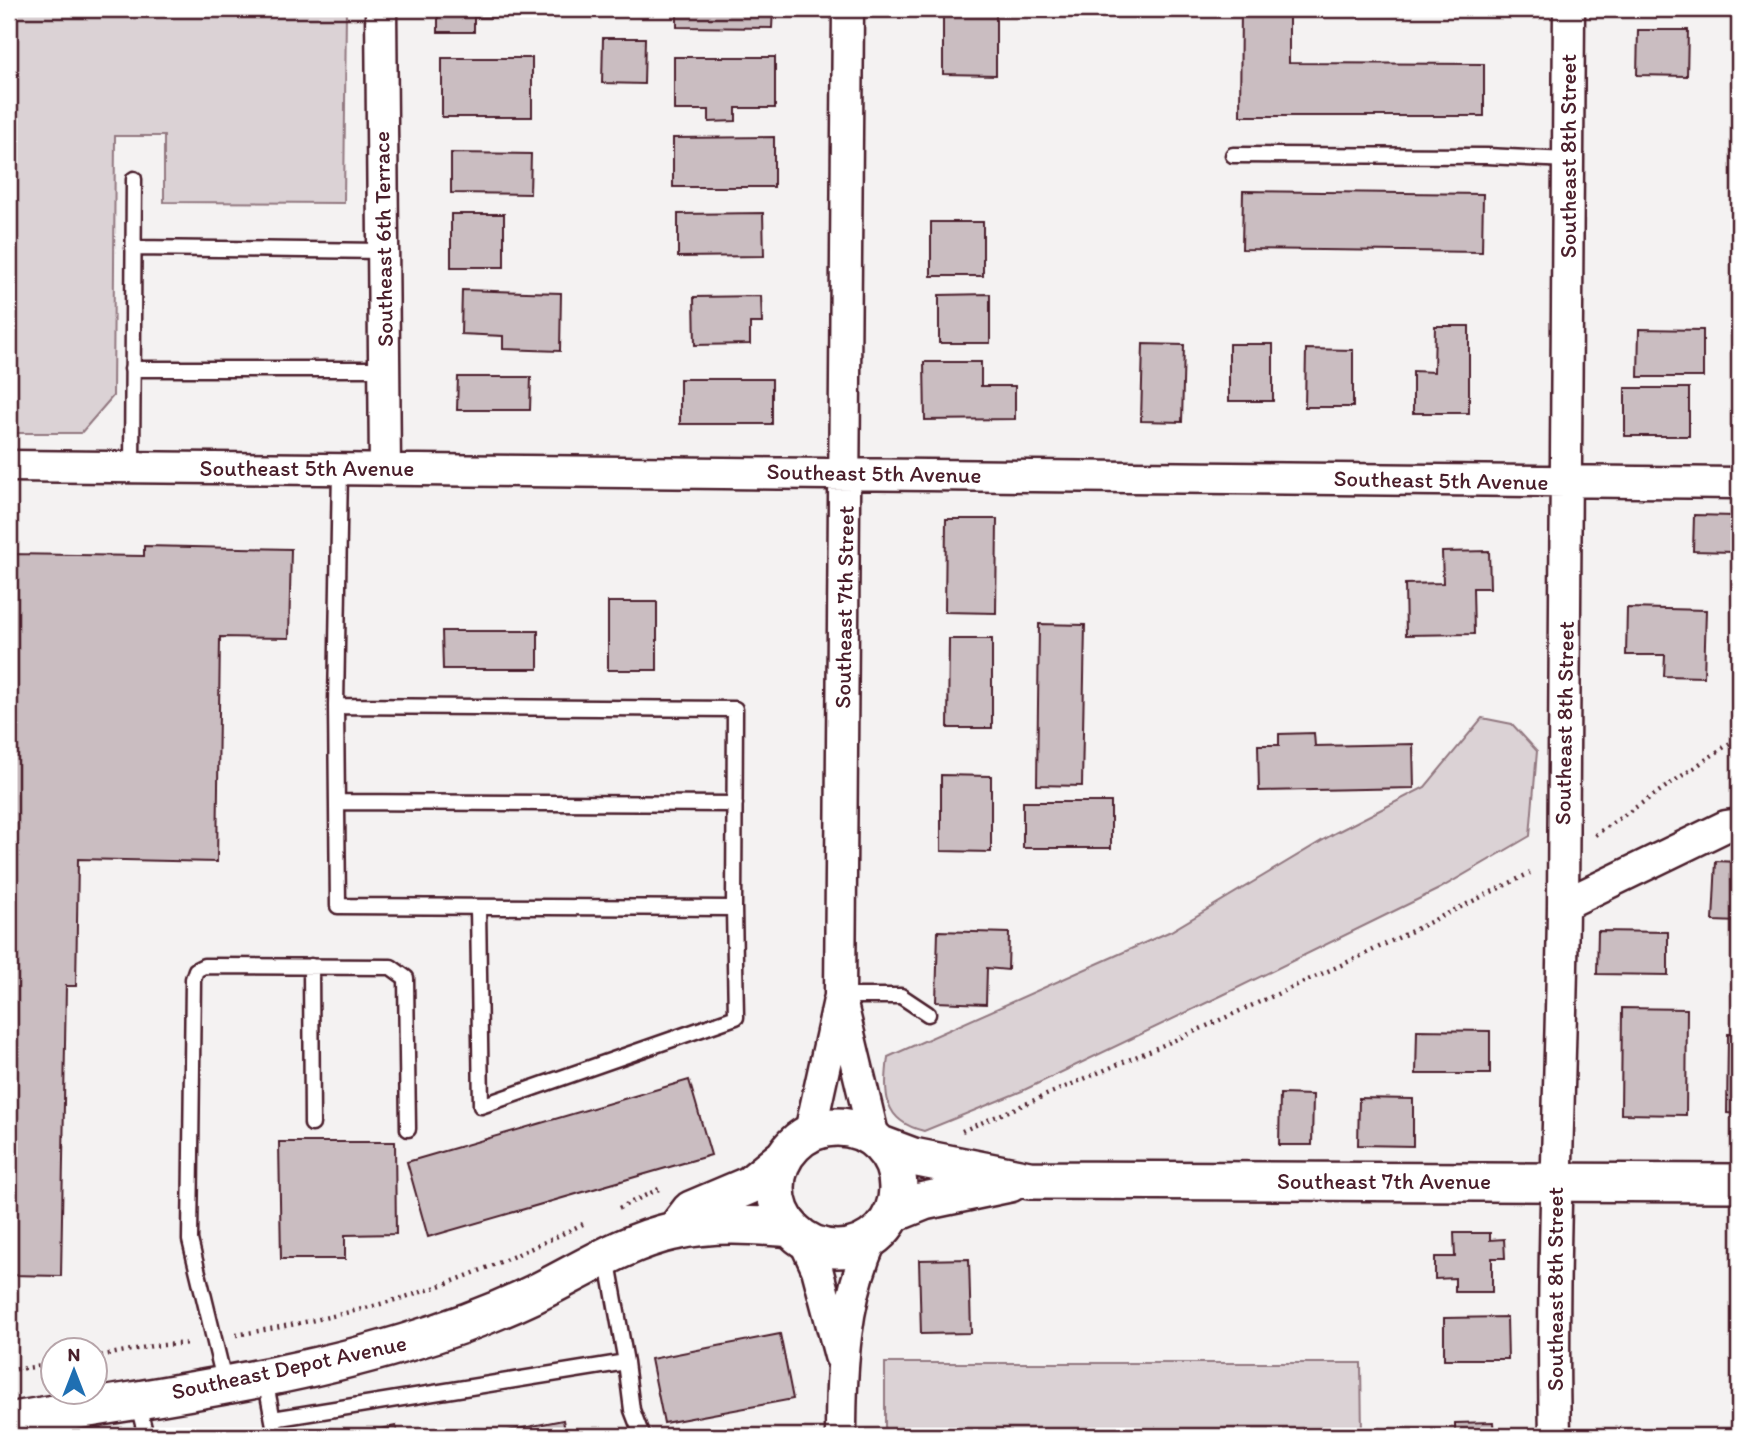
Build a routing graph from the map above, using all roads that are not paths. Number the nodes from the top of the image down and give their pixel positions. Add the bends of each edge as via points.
1 (381, 9) edge
2 (848, 9) edge
3 (1569, 9) edge
4 (1233, 155) dead end
5 (1568, 160) junction
6 (134, 178) dead end
7 (133, 248) junction
8 (383, 251) junction
9 (132, 369) junction
10 (384, 369) junction
11 (9, 466) edge
12 (132, 467) junction
13 (340, 468) junction
14 (385, 468) junction
15 (845, 473) junction
16 (1568, 481) junction
17 (1739, 483) edge
18 (336, 706) junction
19 (337, 802) junction
20 (734, 804) junction
21 (1739, 824) edge
22 (1563, 905) junction
23 (478, 907) junction
24 (734, 908) junction
25 (311, 966) junction
26 (840, 996) junction
27 (928, 1014) dead end
28 (312, 1124) dead end
29 (408, 1129) dead end
30 (810, 1132) junction
31 (878, 1141) junction
32 (783, 1158) junction
33 (1029, 1180) junction
34 (1555, 1182) junction
35 (1739, 1183) edge
36 (883, 1226) junction
37 (674, 1231) junction
38 (797, 1234) junction
39 (606, 1256) junction
40 (841, 1359) junction
41 (626, 1362) junction
42 (264, 1376) junction
43 (225, 1384) junction
44 (137, 1399) junction
45 (272, 1419) junction
46 (26, 1426) edge
47 (146, 1436) edge
48 (276, 1436) edge
49 (642, 1436) edge
50 (841, 1436) edge
51 (1555, 1436) edge

1 - 8 street, Southeast 6th Terrace
2 - 15 street, Southeast 7th Street
3 - 5 street, Southeast 8th Street
4 - 5 lane
5 - 16 street, Southeast 8th Street
6 - 7 lane
7 - 8 lane
7 - 9 lane
8 - 10 street, Southeast 6th Terrace
9 - 10 lane
9 - 12 lane
10 - 14 street, Southeast 6th Terrace
11 - 12 street, Southeast 5th Avenue
12 - 13 street, Southeast 5th Avenue
13 - 14 street, Southeast 5th Avenue
13 - 18 lane
14 - 15 street, Southeast 5th Avenue
15 - 16 street, Southeast 5th Avenue
15 - 26 street, Southeast 7th Street
16 - 17 street, Southeast 5th Avenue
16 - 22 street, Southeast 8th Street
18 - 19 lane
18 - 20 lane via 735,709
19 - 20 lane
19 - 23 lane via 338,906
20 - 24 lane
21 - 22 street via 1726,826
22 - 34 street, Southeast 8th Street
23 - 24 lane
23 - 24 lane via 481,1106 736,1017
25 - 28 lane
25 - 29 lane via 391,967 406,978
25 - 43 lane via 204,965 193,979 190,1240
26 - 27 lane via 901,996
26 - 30 street, Southeast 7th Street
26 - 31 street, Southeast 7th Street
30 - 31 street via 843,1127 860,1130
30 - 32 street
31 - 33 street, Southeast 7th Avenue via 913,1157
31 - 36 street via 898,1177 899,1195
32 - 37 street, Southeast Depot Avenue via 750,1185 691,1210
32 - 38 street via 775,1195 780,1213
33 - 34 street, Southeast 7th Avenue
33 - 36 street, Southeast 7th Avenue via 924,1200
34 - 35 street, Southeast 7th Avenue
34 - 51 street, Southeast 8th Street
36 - 38 street via 838,1250 820,1247
36 - 40 street via 859,1268
37 - 38 street, Southeast Depot Avenue via 754,1225
37 - 39 street, Southeast Depot Avenue
38 - 40 street via 817,1269
39 - 41 lane
39 - 42 street, Southeast Depot Avenue via 459,1326 353,1357
40 - 50 street
41 - 45 lane
41 - 49 lane via 632,1410
42 - 43 street, Southeast Depot Avenue
42 - 45 lane
43 - 44 street, Southeast Depot Avenue
44 - 46 street, Southeast Depot Avenue
44 - 47 lane
45 - 48 lane

